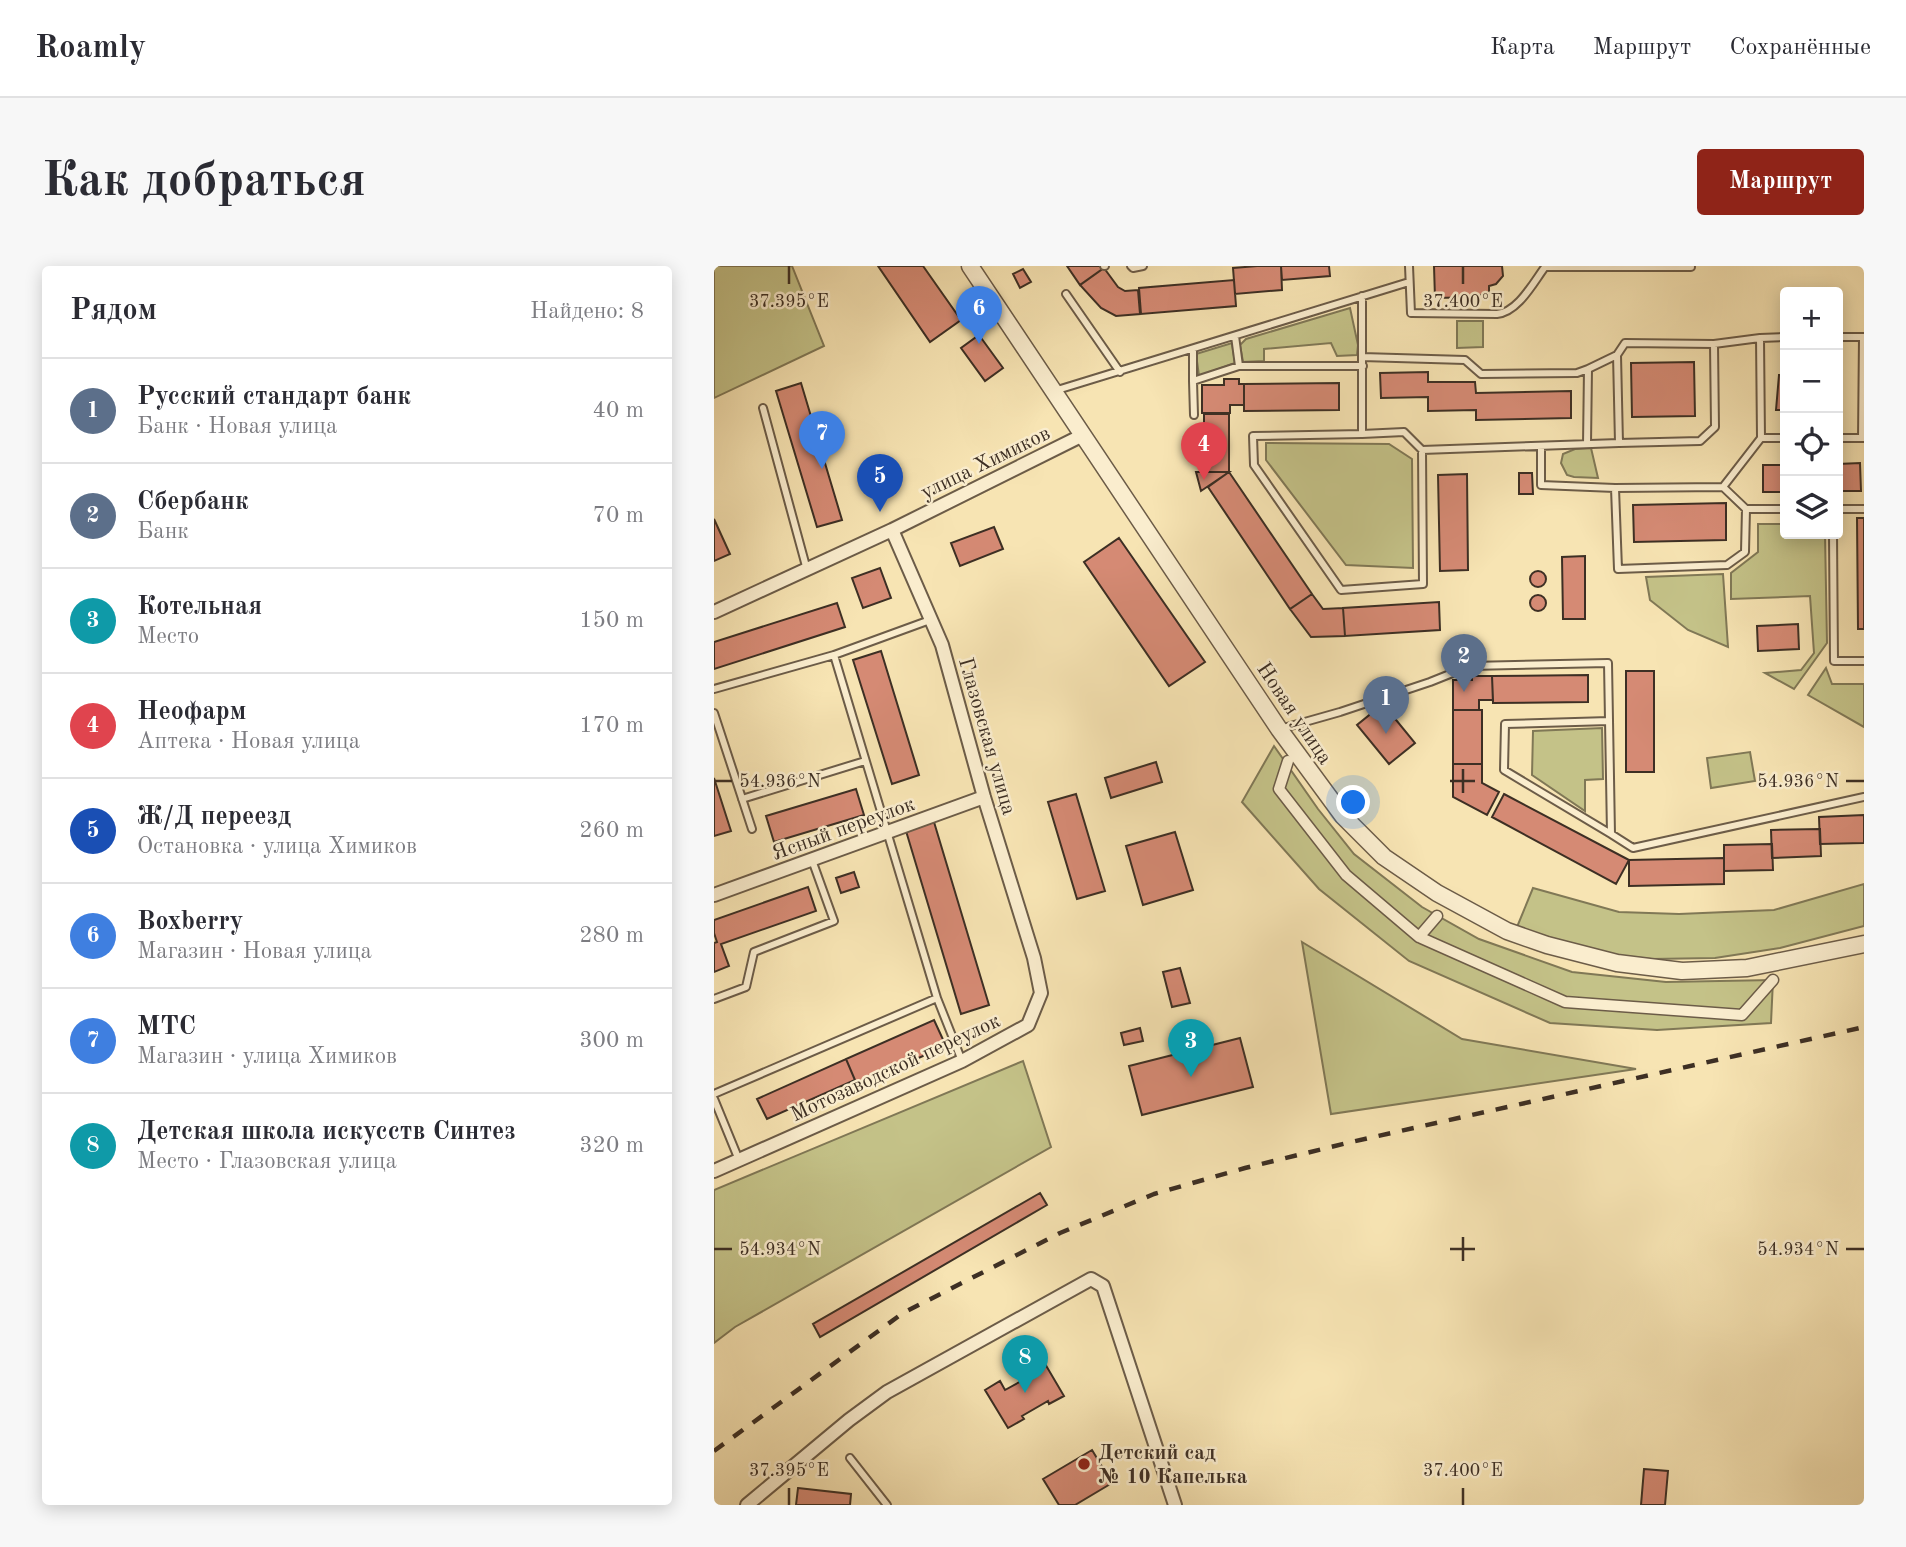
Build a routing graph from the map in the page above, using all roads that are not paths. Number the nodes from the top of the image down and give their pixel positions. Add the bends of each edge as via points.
1 (970, 266) edge
2 (1131, 266) edge
3 (1143, 266) edge
4 (1409, 266) edge
5 (1545, 266) edge
6 (1690, 267) edge
7 (1409, 282) junction
8 (1066, 294) dead end
9 (1362, 296) junction
10 (1235, 336) junction
11 (1780, 337) edge
12 (1843, 337) edge
13 (1760, 338) junction
14 (1714, 344) junction
15 (1193, 349) junction
16 (1618, 355) junction
17 (1362, 357) junction
18 (1239, 366) junction
19 (1363, 366) junction
20 (1588, 369) junction
21 (1120, 372) junction
22 (1193, 381) junction
23 (1052, 391) junction
24 (763, 408) dead end
25 (1194, 415) dead end
26 (1362, 434) junction
27 (1083, 435) junction
28 (1761, 438) junction
29 (1780, 438) edge
30 (1843, 438) edge
31 (1863, 438) edge
32 (1619, 443) junction
33 (1587, 444) junction
34 (1541, 447) junction
35 (1422, 450) junction
36 (1723, 487) junction
37 (1615, 488) junction
38 (1746, 509) junction
39 (1780, 509) edge
40 (1843, 509) edge
41 (1864, 509) edge
42 (891, 530) junction
43 (1833, 539) edge
44 (807, 570) junction
45 (714, 612) edge
46 (930, 620) junction
47 (834, 655) junction
48 (1864, 661) edge
49 (714, 689) edge
50 (714, 713) edge
51 (1609, 721) junction
52 (1279, 729) junction
53 (865, 761) junction
54 (1288, 761) dead end
55 (984, 797) junction
56 (1864, 797) edge
57 (742, 799) junction
58 (752, 829) dead end
59 (886, 833) junction
60 (1611, 834) junction
61 (812, 860) junction
62 (714, 895) edge
63 (1437, 916) dead end
64 (1419, 937) junction
65 (1864, 944) edge
66 (1034, 958) joint
67 (1773, 980) dead end
68 (937, 998) junction
69 (714, 999) edge
70 (962, 1061) junction
71 (714, 1096) edge
72 (739, 1160) junction
73 (714, 1171) edge
74 (850, 1458) dead end
75 (747, 1505) edge
76 (887, 1505) edge
77 (1175, 1505) edge

1 - 23 street, Новая улица
2 - 3 lane
4 - 7 lane
5 - 6 lane
5 - 7 lane via 1504,313 1410,313
7 - 9 lane
8 - 21 lane
9 - 10 lane
9 - 17 lane
10 - 15 lane
10 - 18 lane
11 - 13 lane
12 - 31 lane via 1863,337
13 - 14 lane
13 - 28 lane
14 - 16 lane via 1625,343
14 - 32 lane via 1715,427 1700,441
15 - 21 lane
15 - 22 lane
16 - 20 lane
16 - 32 lane
17 - 19 lane
17 - 20 lane via 1465,360 1481,374
18 - 19 lane
18 - 22 lane
19 - 26 lane
20 - 33 lane
21 - 23 lane
22 - 25 lane
23 - 27 street, Новая улица
24 - 44 lane
26 - 35 lane via 1404,432
26 - 35 lane via 1253,436 1254,465 1341,590 1423,584
27 - 42 street, улица Химиков
27 - 52 street, Новая улица
28 - 29 lane
28 - 36 lane
30 - 31 lane
32 - 33 lane
33 - 34 lane
34 - 35 lane
34 - 37 lane via 1542,485
36 - 37 lane
36 - 38 lane
37 - 38 lane via 1618,569 1727,565 1745,552
38 - 39 lane
40 - 41 lane
42 - 44 street, улица Химиков
42 - 46 street, Глазовская улица
43 - 48 lane via 1834,661
44 - 45 street, улица Химиков
46 - 47 lane
46 - 55 street, Глазовская улица via 942,645
47 - 49 lane
47 - 53 lane
50 - 57 lane
51 - 52 lane via 1608,663 1469,666
51 - 60 lane
51 - 60 lane via 1505,724 1504,770
52 - 65 street, Новая улица via 1343,816 1384,857 1474,915 1547,946 1617,963 1682,971 1747,968
53 - 57 lane
53 - 59 lane
54 - 64 street via 1279,789 1346,875
55 - 59 street, Ясный переулок
55 - 66 street, Глазовская улица
56 - 60 lane via 1633,848
57 - 58 lane
59 - 61 street, Ясный переулок
59 - 68 lane
61 - 62 street, Ясный переулок
61 - 69 lane via 834,921 754,952 746,987
63 - 64 street
64 - 67 street via 1566,1002 1742,1015
66 - 70 street, Мотозаводской переулок via 1041,993 1028,1025
68 - 70 lane
68 - 71 lane
70 - 72 street, Мотозаводской переулок
71 - 72 lane
72 - 73 street, Мотозаводской переулок
74 - 76 lane
75 - 77 street via 887,1391 1091,1279 1103,1286

